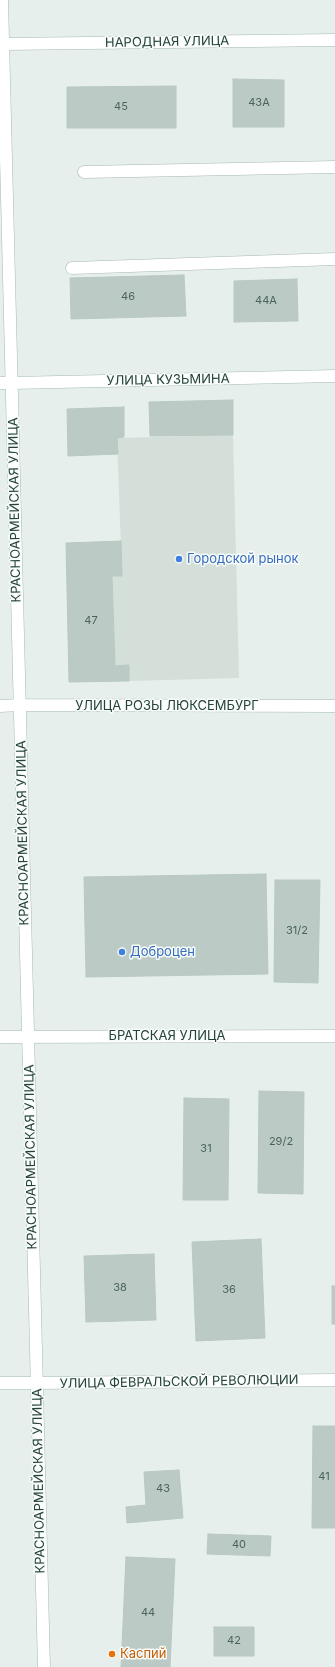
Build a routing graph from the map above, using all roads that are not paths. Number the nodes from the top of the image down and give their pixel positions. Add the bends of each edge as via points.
1 (2, 0) edge
2 (335, 40) edge
3 (2, 45) edge
4 (335, 167) edge
5 (84, 172) dead end
6 (335, 259) edge
7 (72, 268) dead end
8 (335, 376) edge
9 (6, 383) edge
10 (20, 705) junction
11 (0, 706) edge
12 (335, 706) edge
13 (335, 1036) edge
14 (0, 1037) edge
15 (28, 1037) junction
16 (335, 1380) edge
17 (0, 1383) edge
18 (37, 1383) junction
19 (44, 1667) edge

1 - 3 street, КРАСНОАРМЕЙСКАЯ УЛИЦА
2 - 3 street, НАРОДНАЯ УЛИЦА
3 - 9 street, КРАСНОАРМЕЙСКАЯ УЛИЦА
4 - 5 street
6 - 7 street
8 - 9 street, УЛИЦА КУЗЬМИНА
9 - 10 street, КРАСНОАРМЕЙСКАЯ УЛИЦА
10 - 11 street, УЛИЦА РОЗЫ ЛЮКСЕМБУРГ
10 - 12 street, УЛИЦА РОЗЫ ЛЮКСЕМБУРГ
10 - 15 street, КРАСНОАРМЕЙСКАЯ УЛИЦА
13 - 15 street, БРАТСКАЯ УЛИЦА
14 - 15 street, БРАТСКАЯ УЛИЦА
15 - 18 street, КРАСНОАРМЕЙСКАЯ УЛИЦА
16 - 18 street, УЛИЦА ФЕВРАЛЬСКОЙ РЕВОЛЮЦИИ
17 - 18 street, УЛИЦА ФЕВРАЛЬСКОЙ РЕВОЛЮЦИИ
18 - 19 street, КРАСНОАРМЕЙСКАЯ УЛИЦА

